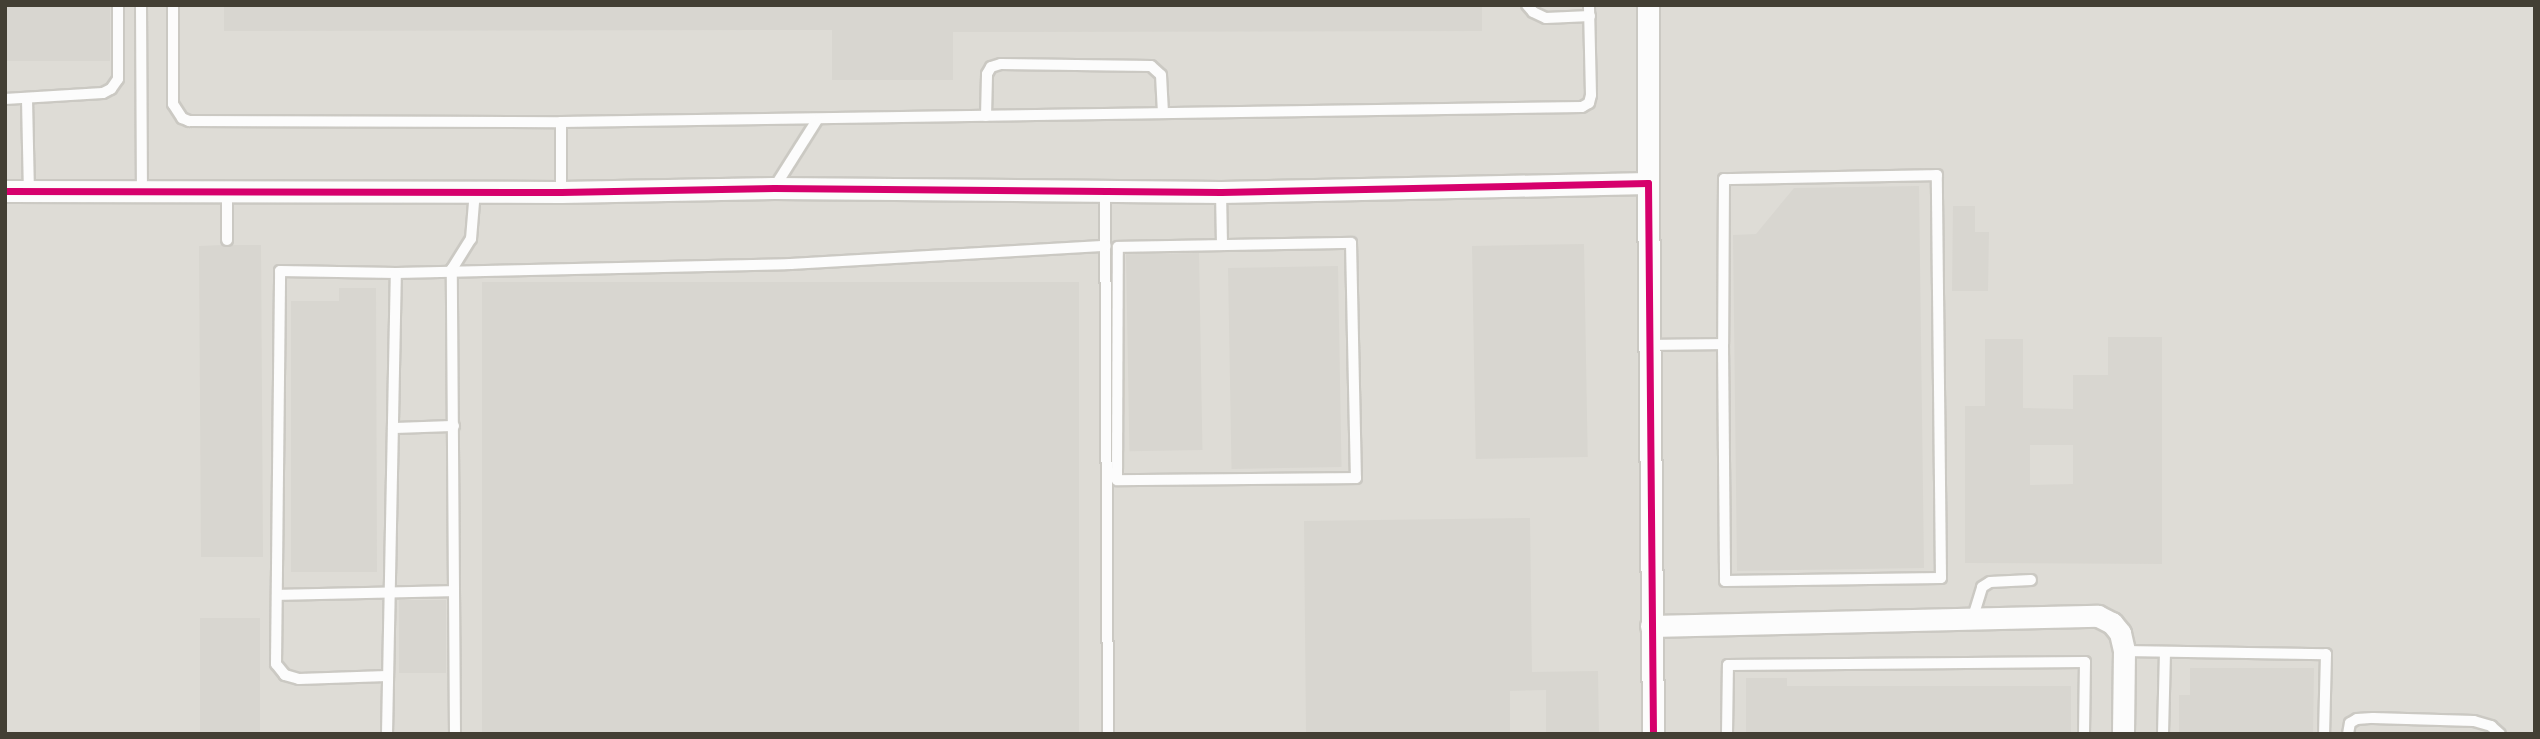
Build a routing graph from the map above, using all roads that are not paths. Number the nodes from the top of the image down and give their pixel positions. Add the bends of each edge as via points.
1 (118, 5) edge
2 (141, 5) edge
3 (173, 5) edge
4 (1527, 5) edge
5 (1648, 5) edge
6 (1589, 11) edge
7 (5, 99) edge
8 (27, 99) junction
9 (1163, 113) junction
10 (986, 116) junction
11 (817, 120) junction
12 (561, 122) junction
13 (1648, 183) junction
14 (774, 188) junction
15 (5, 191) edge
16 (475, 191) junction
17 (1105, 191) junction
18 (29, 192) junction
19 (142, 192) junction
20 (561, 192) junction
21 (1221, 192) junction
22 (227, 193) junction
23 (228, 240) dead end
24 (1222, 245) junction
25 (1105, 246) junction
26 (452, 270) junction
27 (396, 273) junction
28 (1723, 344) junction
29 (1651, 345) junction
30 (454, 426) junction
31 (393, 428) junction
32 (2031, 580) dead end
33 (454, 591) junction
34 (391, 592) junction
35 (278, 595) junction
36 (1973, 617) junction
37 (1651, 626) junction
38 (2124, 651) junction
39 (2165, 652) junction
40 (387, 676) junction
41 (387, 734) edge
42 (455, 734) edge
43 (1108, 734) edge
44 (1653, 734) edge
45 (1727, 734) edge
46 (2084, 734) edge
47 (2123, 734) edge
48 (2163, 734) edge
49 (2324, 734) edge
50 (2348, 734) edge
51 (2500, 734) edge

1 - 8 lane via 116,85 103,93
2 - 19 lane
3 - 12 lane via 173,104 189,121
4 - 6 lane via 1546,18
5 - 13 street
6 - 9 lane via 1591,95 1582,107
7 - 8 lane
8 - 18 lane
9 - 10 lane
9 - 10 lane via 1161,75 1151,66 1000,64 988,74
10 - 11 lane
11 - 12 lane
11 - 14 lane
12 - 20 lane
13 - 21 street
13 - 29 street
14 - 17 street
14 - 20 street
15 - 18 street
16 - 20 street
16 - 22 street
16 - 26 lane via 471,239
17 - 21 street
17 - 25 lane
18 - 19 street
19 - 22 street
21 - 24 lane
22 - 23 lane
24 - 24 lane via 1118,247 1117,481 1356,478 1351,243
25 - 26 lane via 791,264
25 - 43 lane
26 - 27 lane
26 - 30 lane
27 - 31 lane
27 - 35 lane via 280,271
28 - 28 lane via 1725,581 1941,578 1937,174 1724,179
28 - 29 lane
29 - 37 street
30 - 31 lane
30 - 33 lane
31 - 34 lane
32 - 36 lane via 1990,582 1982,587
33 - 34 lane
33 - 42 lane
34 - 35 lane
34 - 40 lane
35 - 40 lane via 276,664 285,675 299,680
36 - 37 street
36 - 38 street via 2098,616 2120,633
37 - 44 street
38 - 39 lane
38 - 47 street
39 - 48 lane
39 - 49 lane via 2326,654
40 - 41 lane
45 - 46 lane via 1728,665 2085,662
50 - 51 lane via 2350,723 2373,718 2474,721

